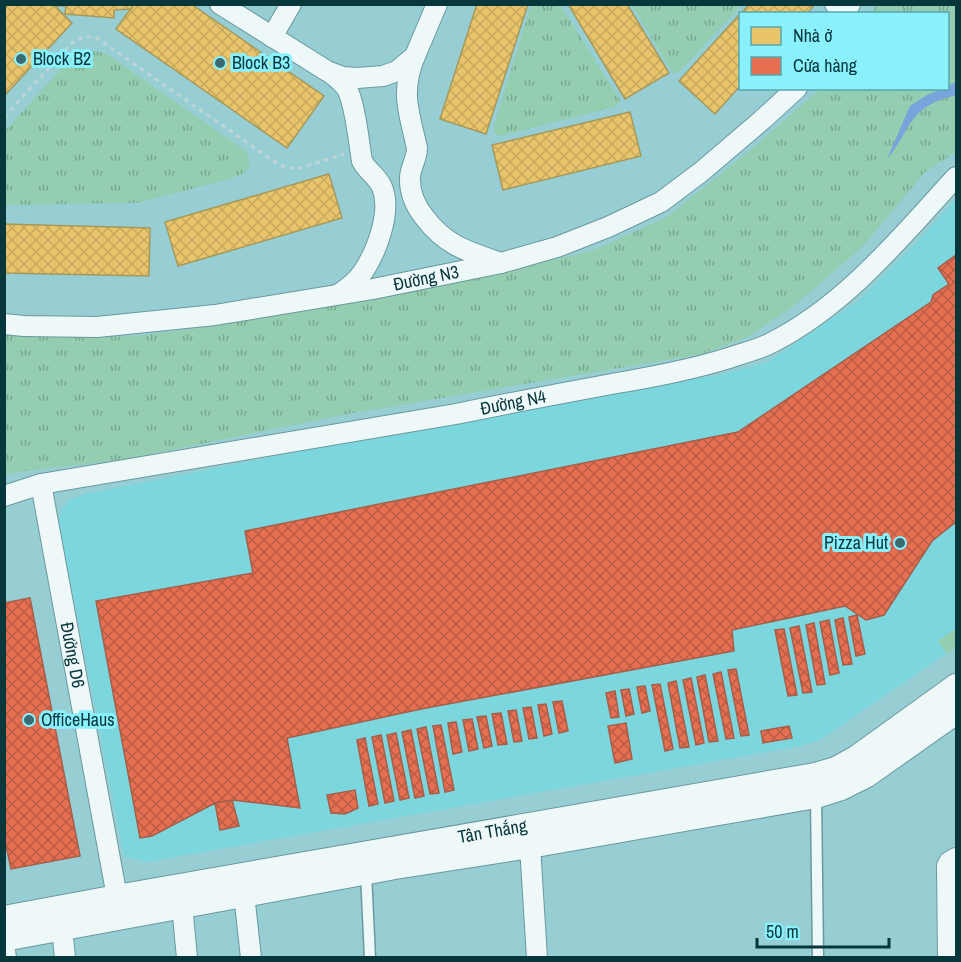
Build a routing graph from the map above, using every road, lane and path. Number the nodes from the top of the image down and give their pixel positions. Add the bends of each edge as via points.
1 (220, 4) edge
2 (291, 4) edge
3 (437, 4) edge
4 (272, 37) junction
5 (415, 56) junction
6 (327, 71) junction
7 (385, 75) junction
8 (361, 78) junction
9 (795, 90) edge
10 (405, 92) junction
11 (350, 96) junction
12 (4, 117) edge
13 (360, 148) junction
14 (412, 168) junction
15 (372, 174) junction
16 (957, 177) edge
17 (501, 263) junction
18 (339, 294) junction
19 (4, 324) edge
20 (41, 484) junction
21 (4, 496) edge
22 (957, 686) edge
23 (957, 712) edge
24 (816, 796) junction
25 (530, 846) junction
26 (957, 858) edge
27 (366, 872) junction
28 (244, 894) junction
29 (119, 906) junction
30 (182, 906) junction
31 (4, 918) edge
32 (60, 918) junction
33 (4, 939) edge
34 (4, 943) edge
35 (6, 957) edge
36 (65, 957) edge
37 (187, 957) edge
38 (250, 957) edge
39 (370, 957) edge
40 (537, 957) edge
41 (818, 957) edge
42 (948, 957) edge

1 - 4 street
2 - 4 street
3 - 5 street
4 - 6 street
5 - 7 street via 397,71
5 - 10 street
6 - 8 street
6 - 11 street via 342,82
7 - 8 street
7 - 10 street via 397,80
8 - 11 street
9 - 17 street, Đường N3 via 661,202 557,247
10 - 14 street via 417,148
11 - 13 street
12 - 13 path via 72,43 85,36 97,38 286,168 300,168
13 - 15 street via 362,161
14 - 15 street via 394,180
14 - 17 street via 414,199 435,232 463,249
15 - 18 street via 386,199 380,235 364,271
16 - 20 street, Đường N4 via 861,280 829,306 770,344 728,359 456,414
17 - 18 street, Đường N3
18 - 19 street, Đường N3 via 215,315 97,327
20 - 21 street, Đường N4
20 - 29 street, Đường D6
22 - 29 street, Tân Thắng via 856,758 815,775
23 - 24 street, Tân Thắng via 867,775
24 - 25 street, Tân Thắng
24 - 41 lane
25 - 27 street, Tân Thắng
25 - 40 street
26 - 42 street via 947,866
27 - 28 street, Tân Thắng
27 - 39 lane
28 - 30 street, Tân Thắng
28 - 38 street
29 - 30 street, Tân Thắng
29 - 32 street, Tân Thắng
30 - 37 street
31 - 32 street, Tân Thắng
32 - 33 street, Tân Thắng
32 - 36 street
34 - 35 street

